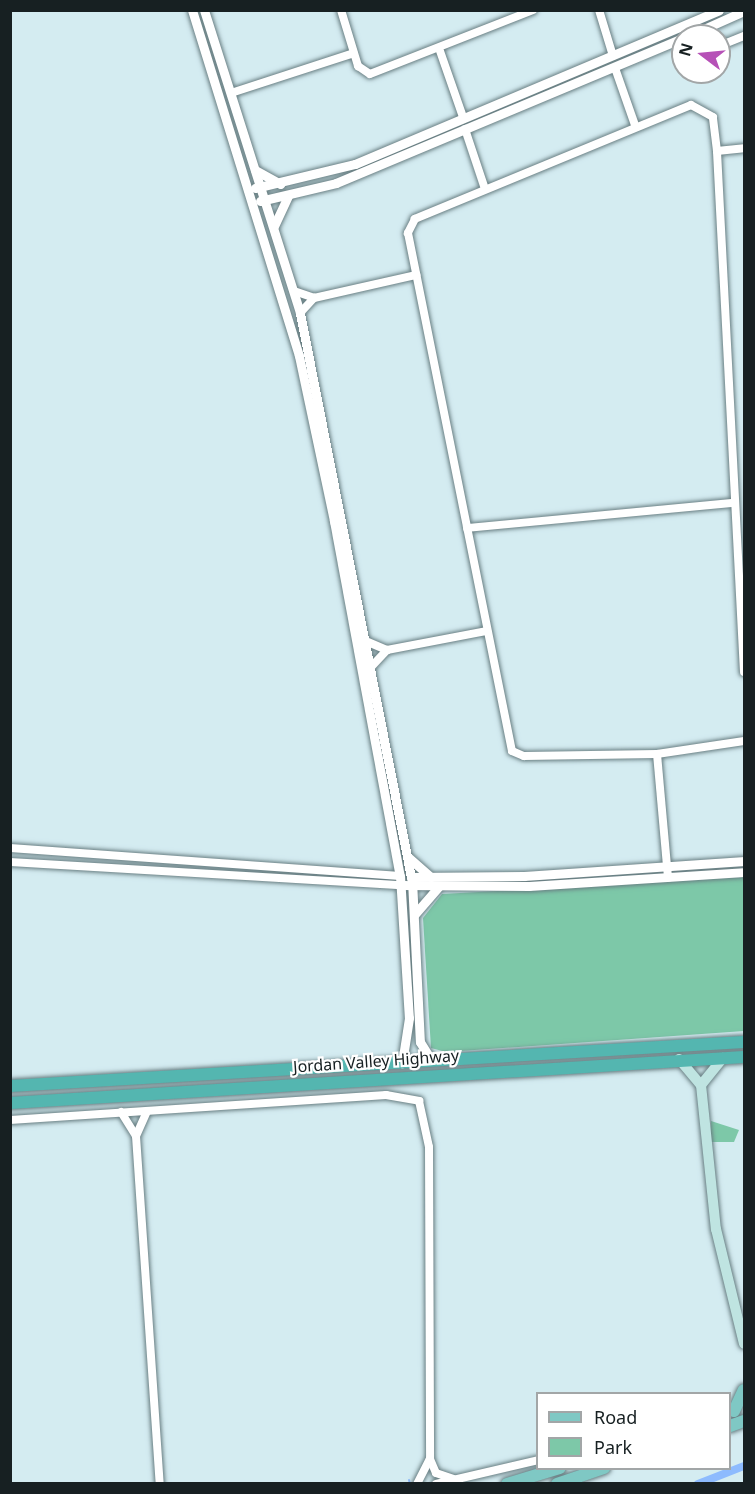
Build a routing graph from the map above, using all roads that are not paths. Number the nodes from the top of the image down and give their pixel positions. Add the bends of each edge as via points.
1 (192, 10) edge
2 (204, 10) edge
3 (341, 10) edge
4 (533, 10) edge
5 (598, 10) edge
6 (719, 10) edge
7 (744, 11) edge
8 (708, 13) edge
9 (714, 24) edge
10 (671, 43) edge
11 (440, 51) junction
12 (354, 53) junction
13 (613, 56) junction
14 (615, 68) junction
15 (231, 93) junction
16 (463, 117) junction
17 (635, 125) junction
18 (465, 129) junction
19 (744, 148) edge
20 (717, 151) junction
21 (255, 170) junction
22 (279, 184) junction
23 (255, 188) junction
24 (485, 189) junction
25 (288, 196) junction
26 (265, 200) junction
27 (254, 202) junction
28 (273, 229) junction
29 (416, 275) junction
30 (294, 291) junction
31 (314, 298) junction
32 (300, 313) junction
33 (733, 503) junction
34 (467, 528) junction
35 (742, 561) edge
36 (486, 631) junction
37 (368, 642) junction
38 (387, 650) junction
39 (744, 658) edge
40 (372, 666) junction
41 (744, 672) edge
42 (744, 741) edge
43 (657, 754) junction
44 (10, 848) edge
45 (409, 858) junction
46 (744, 861) edge
47 (10, 862) edge
48 (667, 867) junction
49 (744, 872) edge
50 (430, 877) junction
51 (668, 878) junction
52 (401, 880) junction
53 (412, 882) junction
54 (438, 887) junction
55 (414, 915) junction
56 (744, 1042) edge
57 (744, 1057) edge
58 (723, 1058) junction
59 (679, 1059) junction
60 (432, 1061) junction
61 (402, 1063) junction
62 (475, 1065) junction
63 (701, 1085) junction
64 (10, 1086) edge
65 (14, 1102) edge
66 (147, 1111) junction
67 (121, 1112) junction
68 (14, 1119) edge
69 (136, 1136) junction
70 (744, 1344) edge
71 (744, 1390) edge
72 (736, 1410) edge
73 (430, 1459) junction
74 (536, 1460) edge
75 (553, 1470) edge
76 (598, 1470) edge
77 (453, 1479) junction
78 (160, 1484) edge
79 (417, 1484) edge
80 (436, 1484) edge
81 (507, 1484) edge
82 (557, 1484) edge

1 - 23 street
2 - 15 street
3 - 12 street
4 - 11 street
5 - 13 street
6 - 8 street
7 - 9 street
8 - 13 street
10 - 14 street
11 - 12 street via 370,74 358,66
11 - 16 street
12 - 15 street
13 - 16 street
14 - 17 street
14 - 18 street
15 - 21 street
16 - 22 street via 355,164
17 - 20 street via 691,105 704,107 713,117
17 - 24 street
18 - 24 street
18 - 25 street via 336,183
19 - 20 street
20 - 33 street
21 - 22 street
21 - 23 street
22 - 23 street
23 - 26 street
23 - 27 street
24 - 29 street via 411,223
25 - 26 street
25 - 28 street
26 - 27 street
26 - 28 street
27 - 52 street via 304,376
28 - 30 street
29 - 31 street
29 - 34 street
30 - 31 street
30 - 32 street
31 - 32 street
32 - 37 street
33 - 34 street
33 - 35 street
34 - 36 street
35 - 39 street
36 - 38 street
36 - 43 street via 512,751 524,756
37 - 38 street
37 - 40 street
38 - 40 street
39 - 41 street
40 - 45 street
42 - 43 street
43 - 48 street
44 - 52 street
45 - 50 street
45 - 53 street
46 - 48 street
47 - 52 street
48 - 50 street
48 - 51 street
49 - 51 street
50 - 53 street
51 - 54 street
52 - 53 street
52 - 61 street via 409,1018
53 - 54 street
53 - 55 street
54 - 55 street
55 - 60 street via 420,1042
56 - 62 highway, Jordan Valley Highway
57 - 58 highway, Jordan Valley Highway
58 - 59 highway, Jordan Valley Highway
58 - 63 main road
59 - 62 highway, Jordan Valley Highway
59 - 63 main road
60 - 61 highway, Jordan Valley Highway
60 - 62 highway, Jordan Valley Highway
61 - 64 highway, Jordan Valley Highway
62 - 65 highway, Jordan Valley Highway
63 - 70 main road via 716,1229
65 - 68 street
66 - 67 street
66 - 69 street
66 - 73 street via 386,1095 419,1101 429,1147
67 - 68 street
67 - 69 street
69 - 78 street
71 - 72 main road
73 - 77 street via 436,1473
73 - 79 street
74 - 77 street
75 - 81 main road
76 - 82 main road
77 - 80 street

